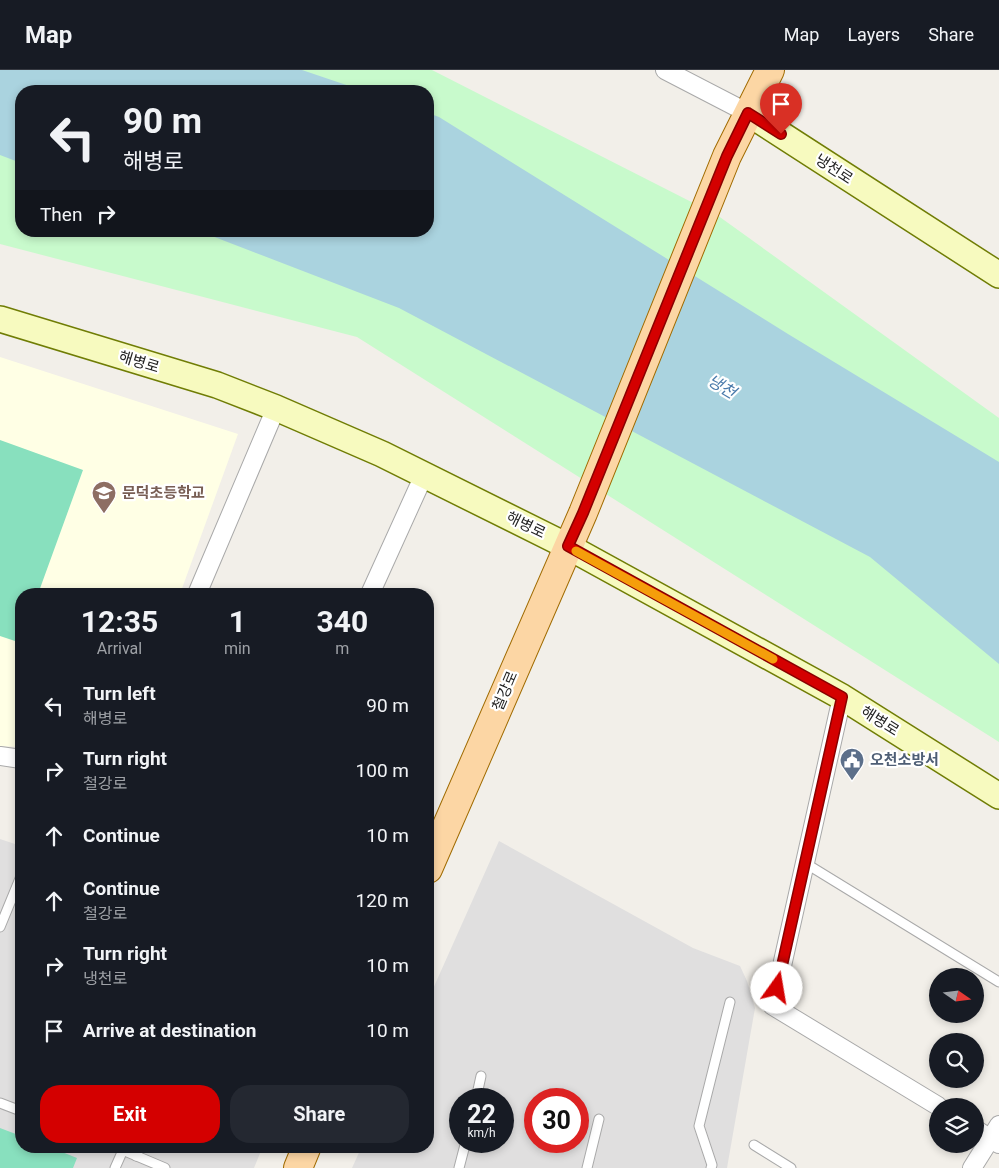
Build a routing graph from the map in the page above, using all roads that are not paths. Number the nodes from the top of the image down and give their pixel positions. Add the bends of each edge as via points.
1 (665, 70) edge
2 (770, 70) edge
3 (748, 113) junction
4 (999, 275) edge
5 (0, 319) edge
6 (276, 408) junction
7 (424, 475) junction
8 (568, 546) junction
9 (201, 588) edge
10 (373, 588) edge
11 (842, 697) junction
12 (0, 756) edge
13 (15, 758) edge
14 (999, 796) edge
15 (434, 850) edge
16 (805, 863) junction
17 (15, 891) edge
18 (0, 927) edge
19 (999, 982) edge
20 (730, 1002) dead end
21 (481, 1076) dead end
22 (478, 1088) edge
23 (929, 1101) edge
24 (0, 1103) edge
25 (15, 1109) edge
26 (599, 1119) dead end
27 (996, 1136) edge
28 (754, 1145) dead end
29 (121, 1153) edge
30 (129, 1153) edge
31 (137, 1153) edge
32 (304, 1153) edge
33 (463, 1153) edge
34 (136, 1156) junction
35 (115, 1168) edge
36 (166, 1168) edge
37 (298, 1168) edge
38 (459, 1168) edge
39 (587, 1168) edge
40 (711, 1168) edge
41 (791, 1168) edge
42 (972, 1168) edge

1 - 3 street, 냉천로
2 - 3 main road
3 - 4 main road, 냉천로
3 - 8 main road, 철강로 via 727,156
5 - 6 main road, 해병로 via 217,385
6 - 7 main road, 해병로
6 - 9 street
7 - 8 main road, 해병로
7 - 10 street
8 - 11 main road, 해병로
8 - 15 main road, 철강로
11 - 14 main road, 해병로
11 - 16 street
12 - 13 street
16 - 19 lane
16 - 23 street via 774,1006
17 - 18 lane
20 - 40 lane via 699,1126
21 - 22 lane
24 - 25 lane
26 - 39 lane
27 - 42 street
28 - 41 lane
29 - 35 lane
30 - 34 lane
31 - 34 lane
32 - 37 main road
33 - 38 lane
34 - 36 lane

